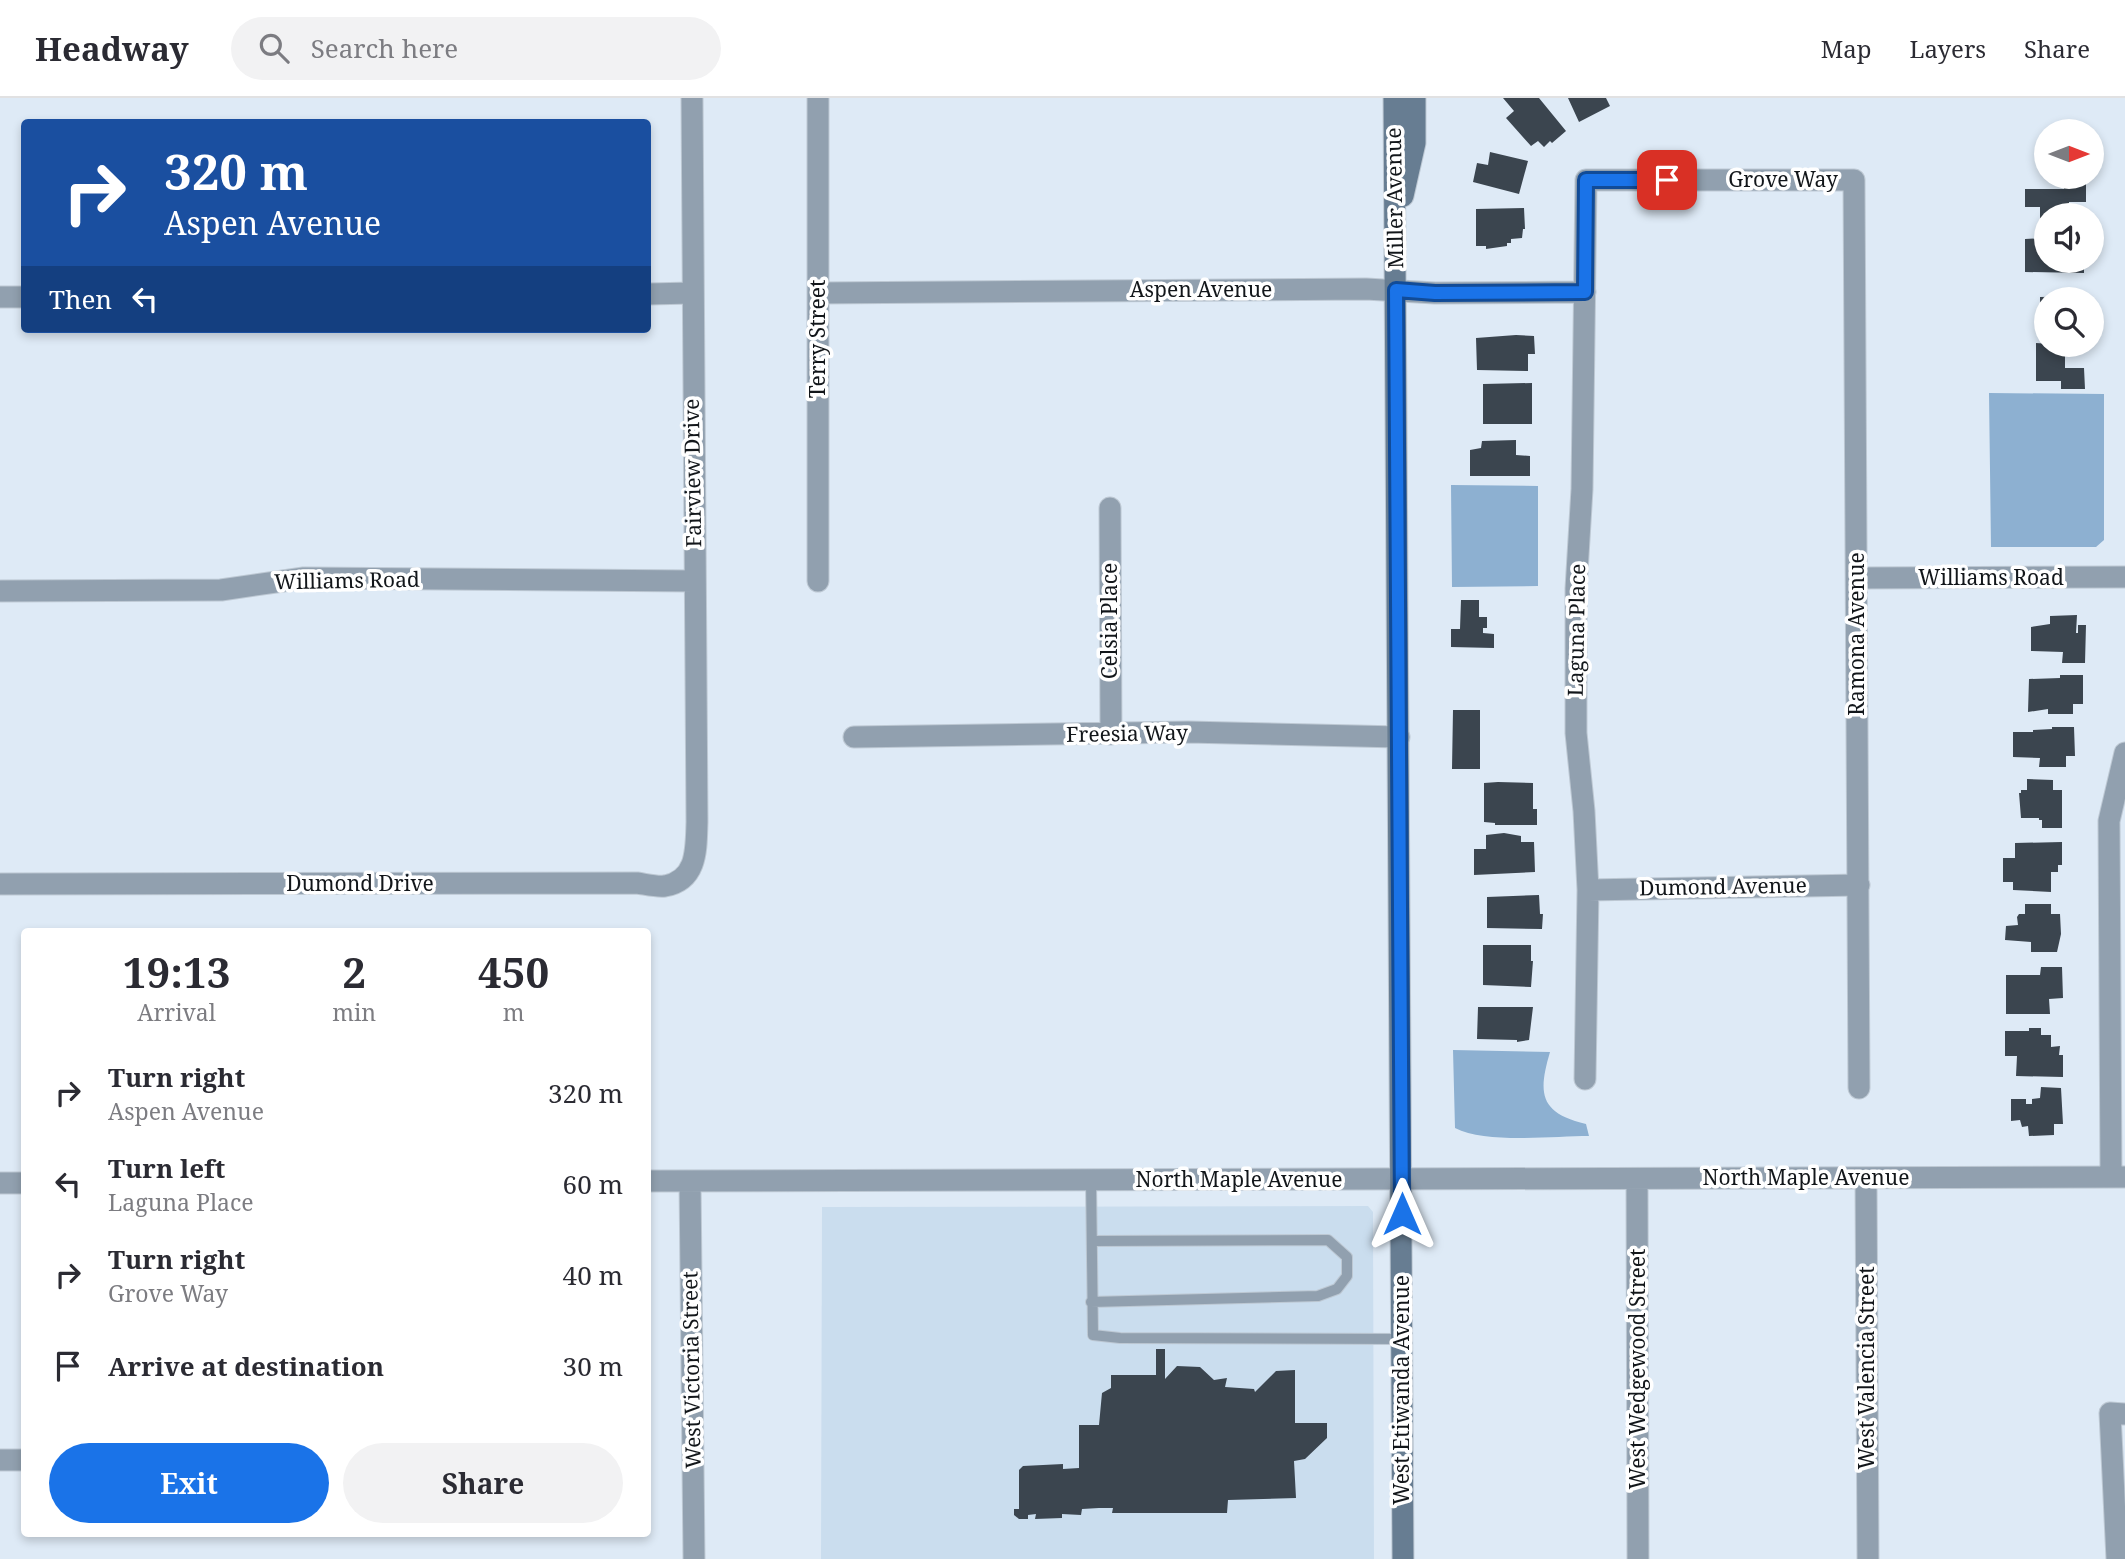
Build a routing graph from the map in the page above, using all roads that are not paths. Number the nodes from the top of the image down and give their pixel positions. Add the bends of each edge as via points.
1 (692, 98) edge
2 (818, 98) edge
3 (1394, 98) edge
4 (1415, 98) edge
5 (1586, 180) joint
6 (1854, 180) joint
7 (1395, 232) junction
8 (1396, 290) junction
9 (1585, 292) junction
10 (692, 293) junction
11 (818, 293) junction
12 (651, 294) edge
13 (0, 297) edge
14 (21, 297) edge
15 (1110, 508) dead end
16 (1857, 578) junction
17 (2125, 578) edge
18 (694, 581) junction
19 (818, 581) dead end
20 (0, 591) edge
21 (1111, 734) junction
22 (855, 737) dead end
23 (1399, 737) junction
24 (2125, 753) edge
25 (2117, 821) edge
26 (696, 847) joint
27 (0, 884) edge
28 (1859, 885) junction
29 (1588, 890) junction
30 (1585, 1079) dead end
31 (1859, 1088) dead end
32 (2118, 1177) edge
33 (1866, 1178) junction
34 (1637, 1179) junction
35 (1091, 1180) junction
36 (1402, 1180) junction
37 (651, 1181) edge
38 (690, 1181) junction
39 (0, 1183) edge
40 (21, 1183) edge
41 (1093, 1241) junction
42 (1091, 1301) junction
43 (1402, 1339) junction
44 (2118, 1414) edge
45 (0, 1460) edge
46 (21, 1460) edge
47 (694, 1559) edge
48 (1403, 1559) edge
49 (1638, 1559) edge
50 (1868, 1559) edge
51 (2117, 1559) edge

1 - 10 street, Fairview Drive
2 - 11 street, Terry Street
3 - 7 street, Miller Avenue
4 - 7 street via 1415,143
5 - 6 street, Grove Way
5 - 9 street, Laguna Place
6 - 16 street, Ramona Avenue
7 - 8 street, Miller Avenue
8 - 9 street, Aspen Avenue
8 - 11 street, Aspen Avenue
8 - 23 street, Miller Avenue
9 - 29 street, Laguna Place via 1576,707
10 - 12 street
10 - 18 street, Fairview Drive
11 - 19 street, Terry Street
13 - 14 street
15 - 21 street, Celsia Place
16 - 17 street, Williams Road
16 - 28 street, Ramona Avenue
18 - 20 street, Williams Road via 304,578 221,590
18 - 26 street, Fairview Drive
21 - 22 street, Freesia Way
21 - 23 street, Freesia Way
23 - 36 street, Miller Avenue
24 - 25 street
25 - 32 street
26 - 27 street, Dumond Drive via 695,863 686,874 663,886
28 - 29 street, Dumond Avenue
28 - 31 street, Ramona Avenue
29 - 30 street, Laguna Place
32 - 33 street, North Maple Avenue
33 - 34 street, North Maple Avenue
33 - 50 street, West Valencia Street
34 - 36 street, North Maple Avenue
34 - 49 street, West Wedgewood Street
35 - 36 street, North Maple Avenue
35 - 38 street, North Maple Avenue
35 - 41 lane
36 - 43 street, West Etiwanda Avenue
37 - 38 street, North Maple Avenue
38 - 47 street, West Victoria Street
39 - 40 street
41 - 42 lane
41 - 42 lane via 1328,1240 1347,1257 1347,1276 1337,1289 1318,1296
42 - 43 lane via 1093,1335
43 - 48 street, West Etiwanda Avenue
44 - 51 street
45 - 46 street

